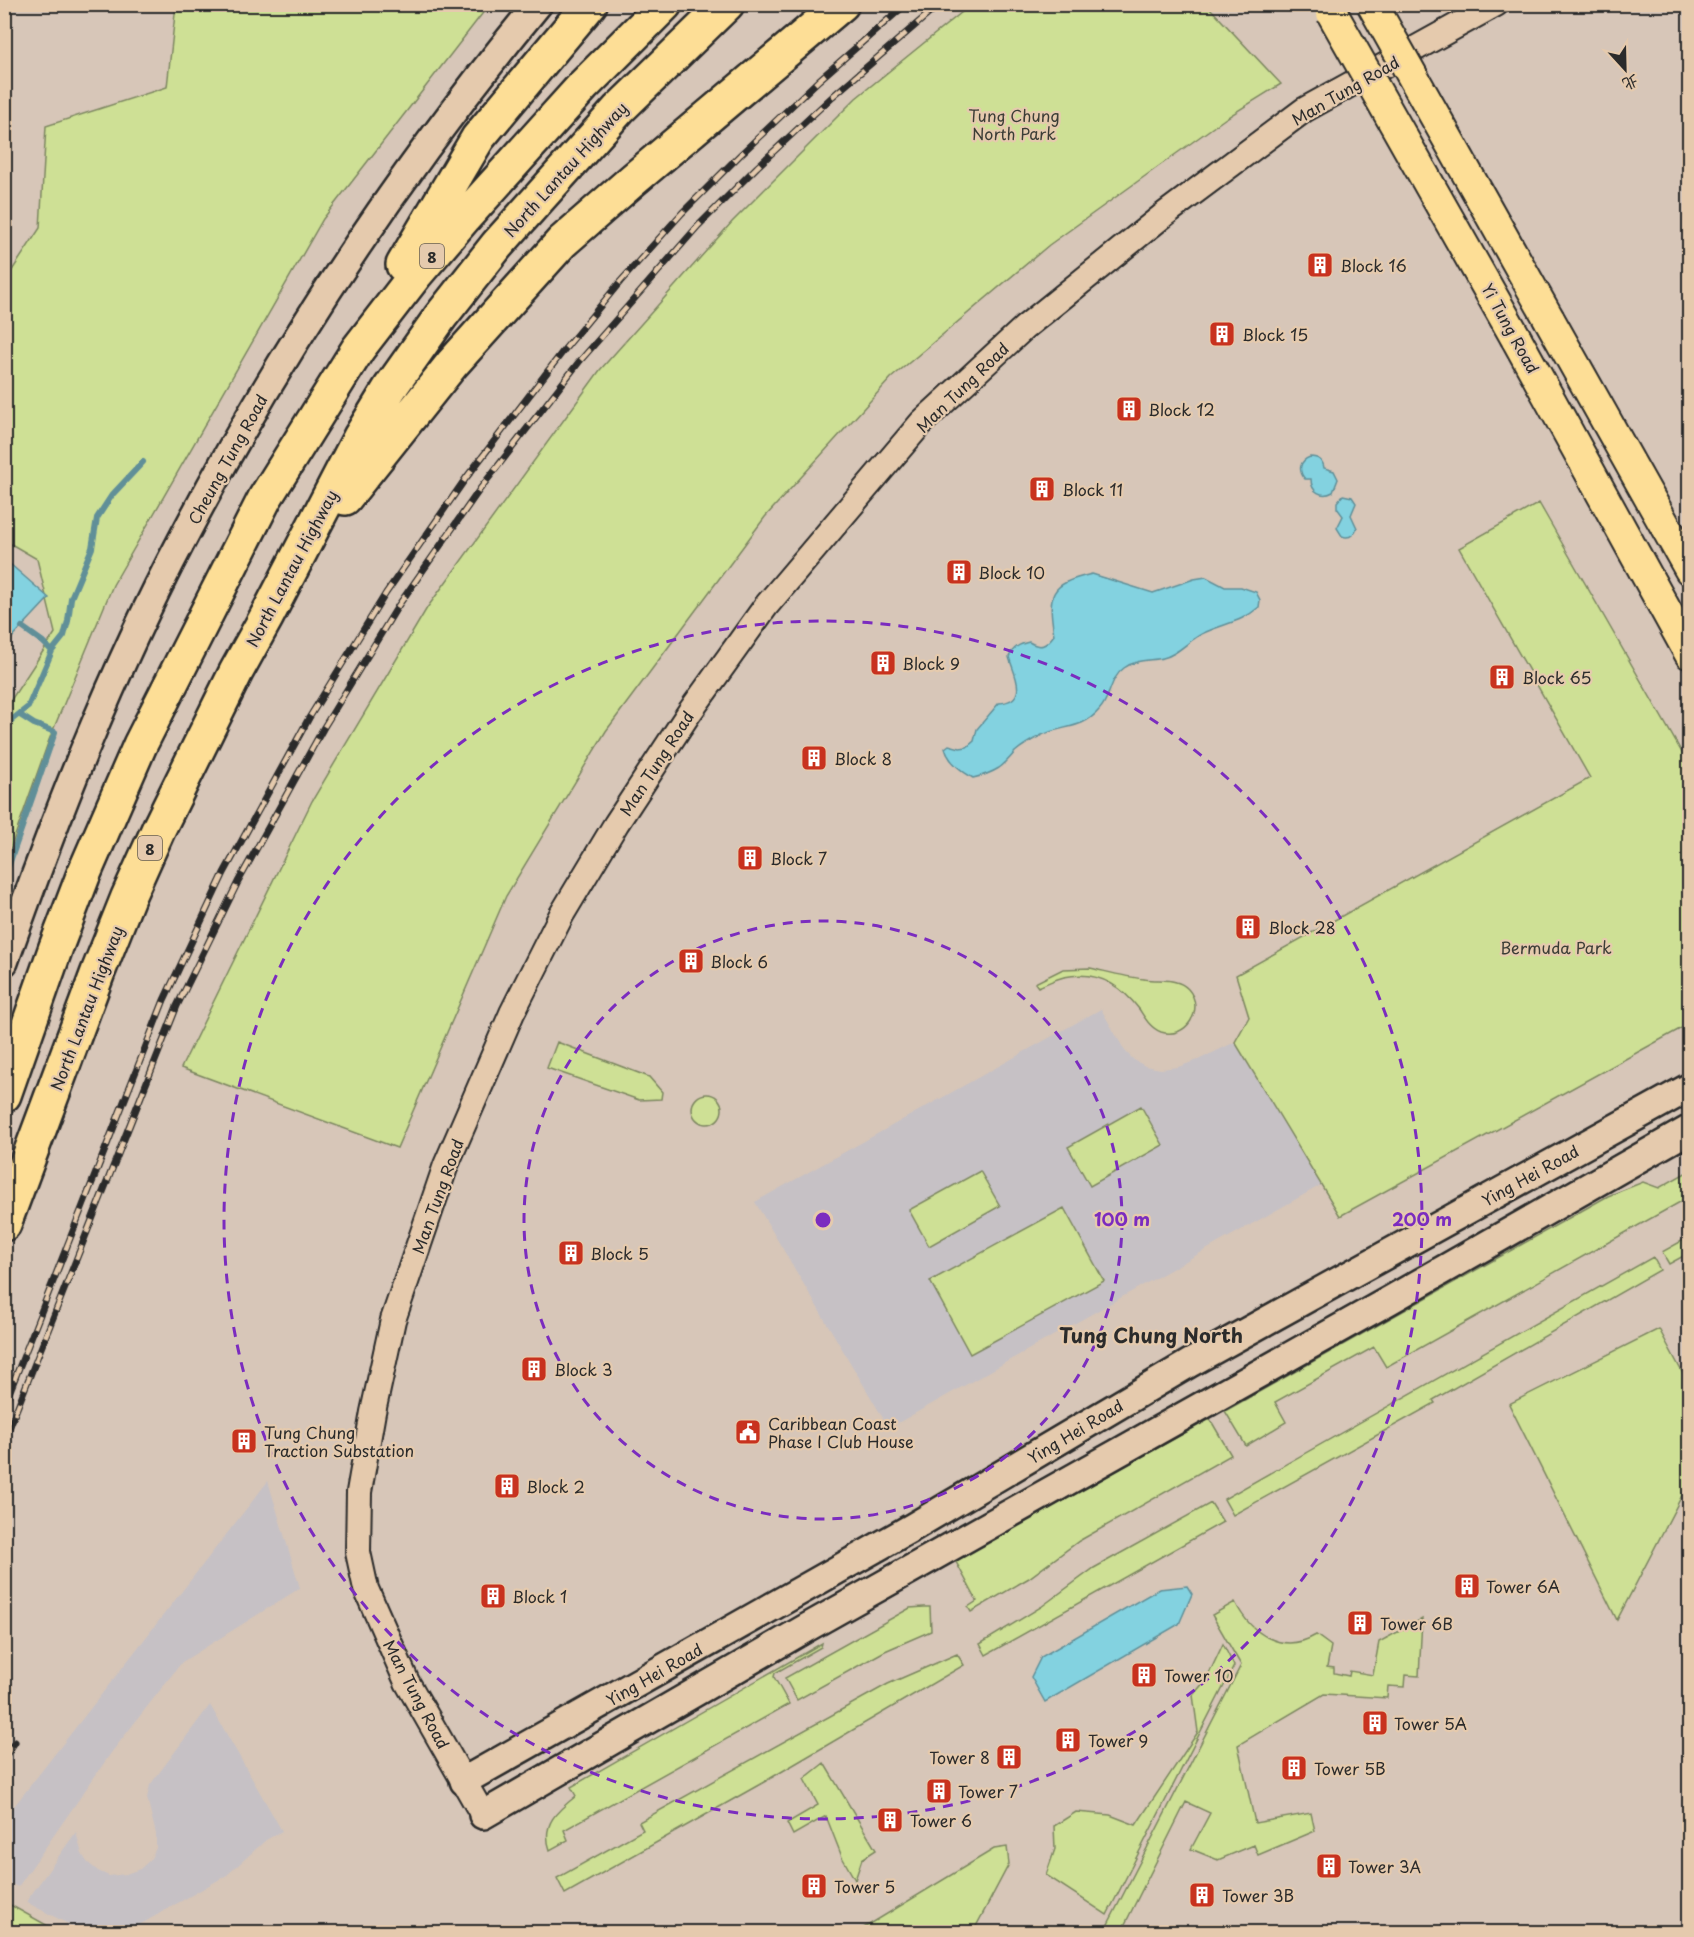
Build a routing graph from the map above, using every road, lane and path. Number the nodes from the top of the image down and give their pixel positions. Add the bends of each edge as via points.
1 (538, 4) edge
2 (590, 4) edge
3 (665, 4) edge
4 (727, 4) edge
5 (842, 4) edge
6 (1372, 4) edge
7 (1496, 4) edge
8 (1329, 9) edge
9 (358, 348) junction
10 (296, 562) junction
11 (1689, 570) edge
12 (1689, 654) edge
13 (4, 962) edge
14 (1689, 1087) edge
15 (4, 1095) edge
16 (1689, 1129) edge
17 (4, 1224) edge
18 (464, 1782) junction
19 (483, 1815) joint

1 - 13 main road, Cheung Tung Road via 421,153 326,291 249,418 182,540 119,670
2 - 9 highway via 478,138
3 - 9 highway, 8 via 584,85 464,218
4 - 10 highway, North Lantau Highway / 8 via 583,147 447,307 360,437
5 - 10 highway via 562,242 452,364
6 - 11 main road, bridge
7 - 18 street, Man Tung Road via 1305,110 1165,214 1024,328 922,422 766,606 689,713 562,914 512,1013 446,1165 393,1320 359,1492 358,1552 366,1589 407,1682
8 - 12 main road, Yi Tung Road, bridge
9 - 15 highway, 8 via 265,498 140,745 83,876
10 - 17 highway, North Lantau Highway / 8 via 236,672 132,887
14 - 18 main road, Ying Hei Road via 1190,1363 913,1527
16 - 19 main road
18 - 19 street, Man Tung Road

